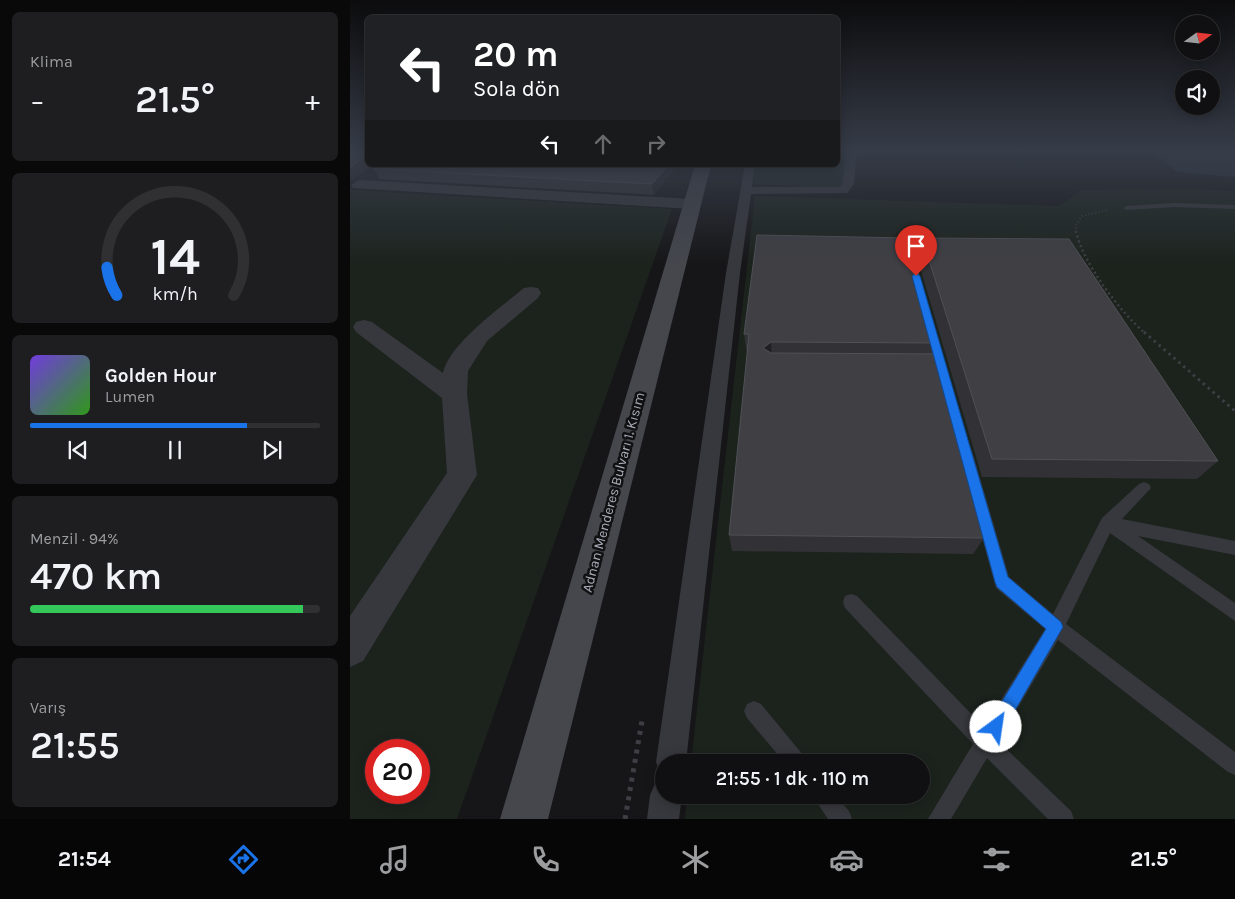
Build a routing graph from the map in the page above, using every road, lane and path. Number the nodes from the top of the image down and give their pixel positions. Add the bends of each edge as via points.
1 (418, 189) edge
2 (696, 189) edge
3 (844, 189) edge
4 (745, 190) joint
5 (691, 204) junction
6 (1235, 207) edge
7 (1127, 208) joint
8 (531, 293) dead end
9 (364, 327) dead end
10 (454, 394) junction
11 (1235, 411) edge
12 (963, 442) edge
13 (1144, 488) edge
14 (1107, 524) junction
15 (1235, 548) edge
16 (851, 602) dead end
17 (1235, 613) edge
18 (1056, 627) junction
19 (350, 648) edge
20 (754, 710) dead end
21 (986, 743) junction
22 (672, 754) edge
23 (790, 754) edge
24 (1235, 766) edge
25 (665, 804) edge
26 (829, 804) edge
27 (524, 819) edge
28 (663, 819) edge
29 (841, 819) edge
30 (939, 819) edge
31 (1063, 819) edge

1 - 5 street
2 - 5 main road, Adnan Menderes Bulvarı 1. Kısım
3 - 4 street
4 - 22 street
5 - 27 main road, Adnan Menderes Bulvarı 1. Kısım
6 - 7 lane via 1174,205
7 - 11 path via 1082,216 1076,225 1076,233 1094,270 1133,323
8 - 10 street via 480,336 456,370
9 - 10 street
10 - 19 street via 462,474
12 - 18 lane via 1002,582
13 - 14 lane
14 - 15 lane
14 - 17 lane
14 - 18 lane
16 - 21 lane
18 - 21 lane
18 - 24 lane
20 - 23 lane
21 - 30 lane
21 - 31 lane
25 - 28 street
26 - 29 lane

